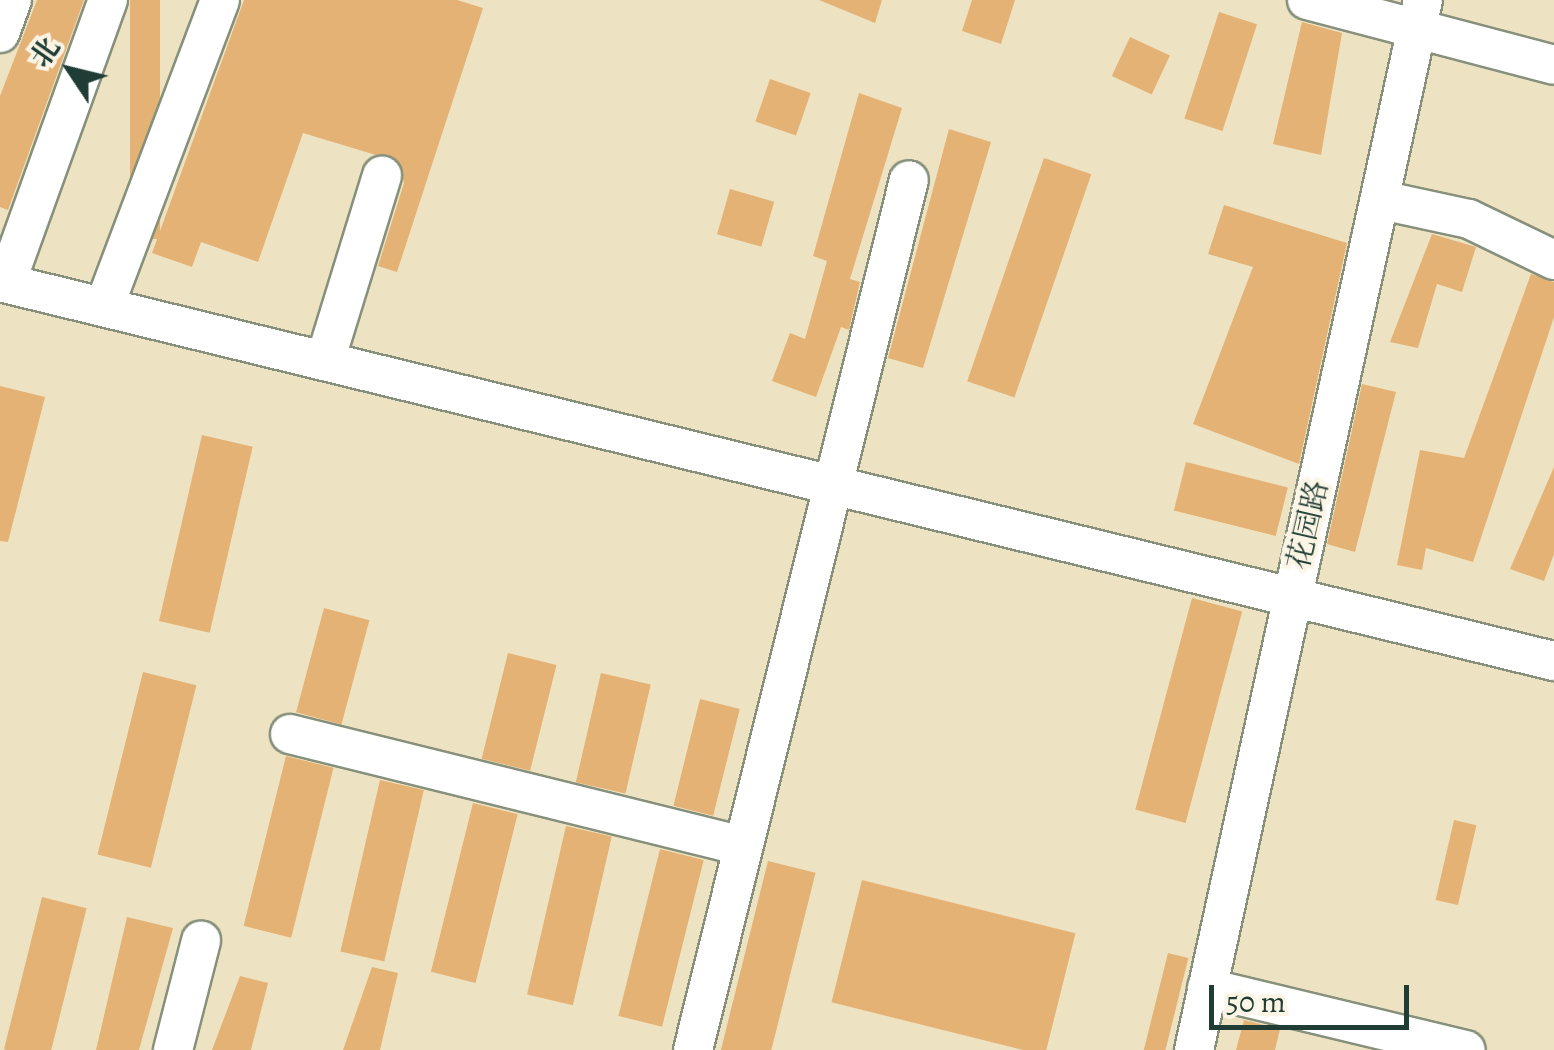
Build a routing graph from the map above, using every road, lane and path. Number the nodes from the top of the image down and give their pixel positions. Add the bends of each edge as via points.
1 (12, 0) edge
2 (108, 0) edge
3 (220, 0) edge
4 (1307, 0) edge
5 (1420, 14) edge
6 (0, 34) edge
7 (1554, 65) edge
8 (382, 176) dead end
9 (908, 180) dead end
10 (1381, 200) junction
11 (1554, 260) edge
12 (3, 282) edge
13 (104, 307) junction
14 (325, 362) junction
15 (828, 485) junction
16 (1292, 600) junction
17 (1554, 661) edge
18 (290, 734) dead end
19 (742, 846) junction
20 (200, 941) dead end
21 (1207, 988) junction
22 (173, 1050) edge
23 (693, 1050) edge
24 (1194, 1050) edge
25 (1466, 1050) edge

1 - 6 street
2 - 12 street
3 - 13 street
4 - 5 street
5 - 7 street
5 - 10 street, 花园路
8 - 14 street
9 - 15 street
10 - 11 street via 1469,219
10 - 16 street, 花园路
12 - 13 street
13 - 14 street
14 - 15 street
15 - 16 street
15 - 19 street
16 - 17 street
16 - 21 street, 花园路
18 - 19 street
19 - 23 street
20 - 22 street
21 - 24 street, 花园路
21 - 25 street

